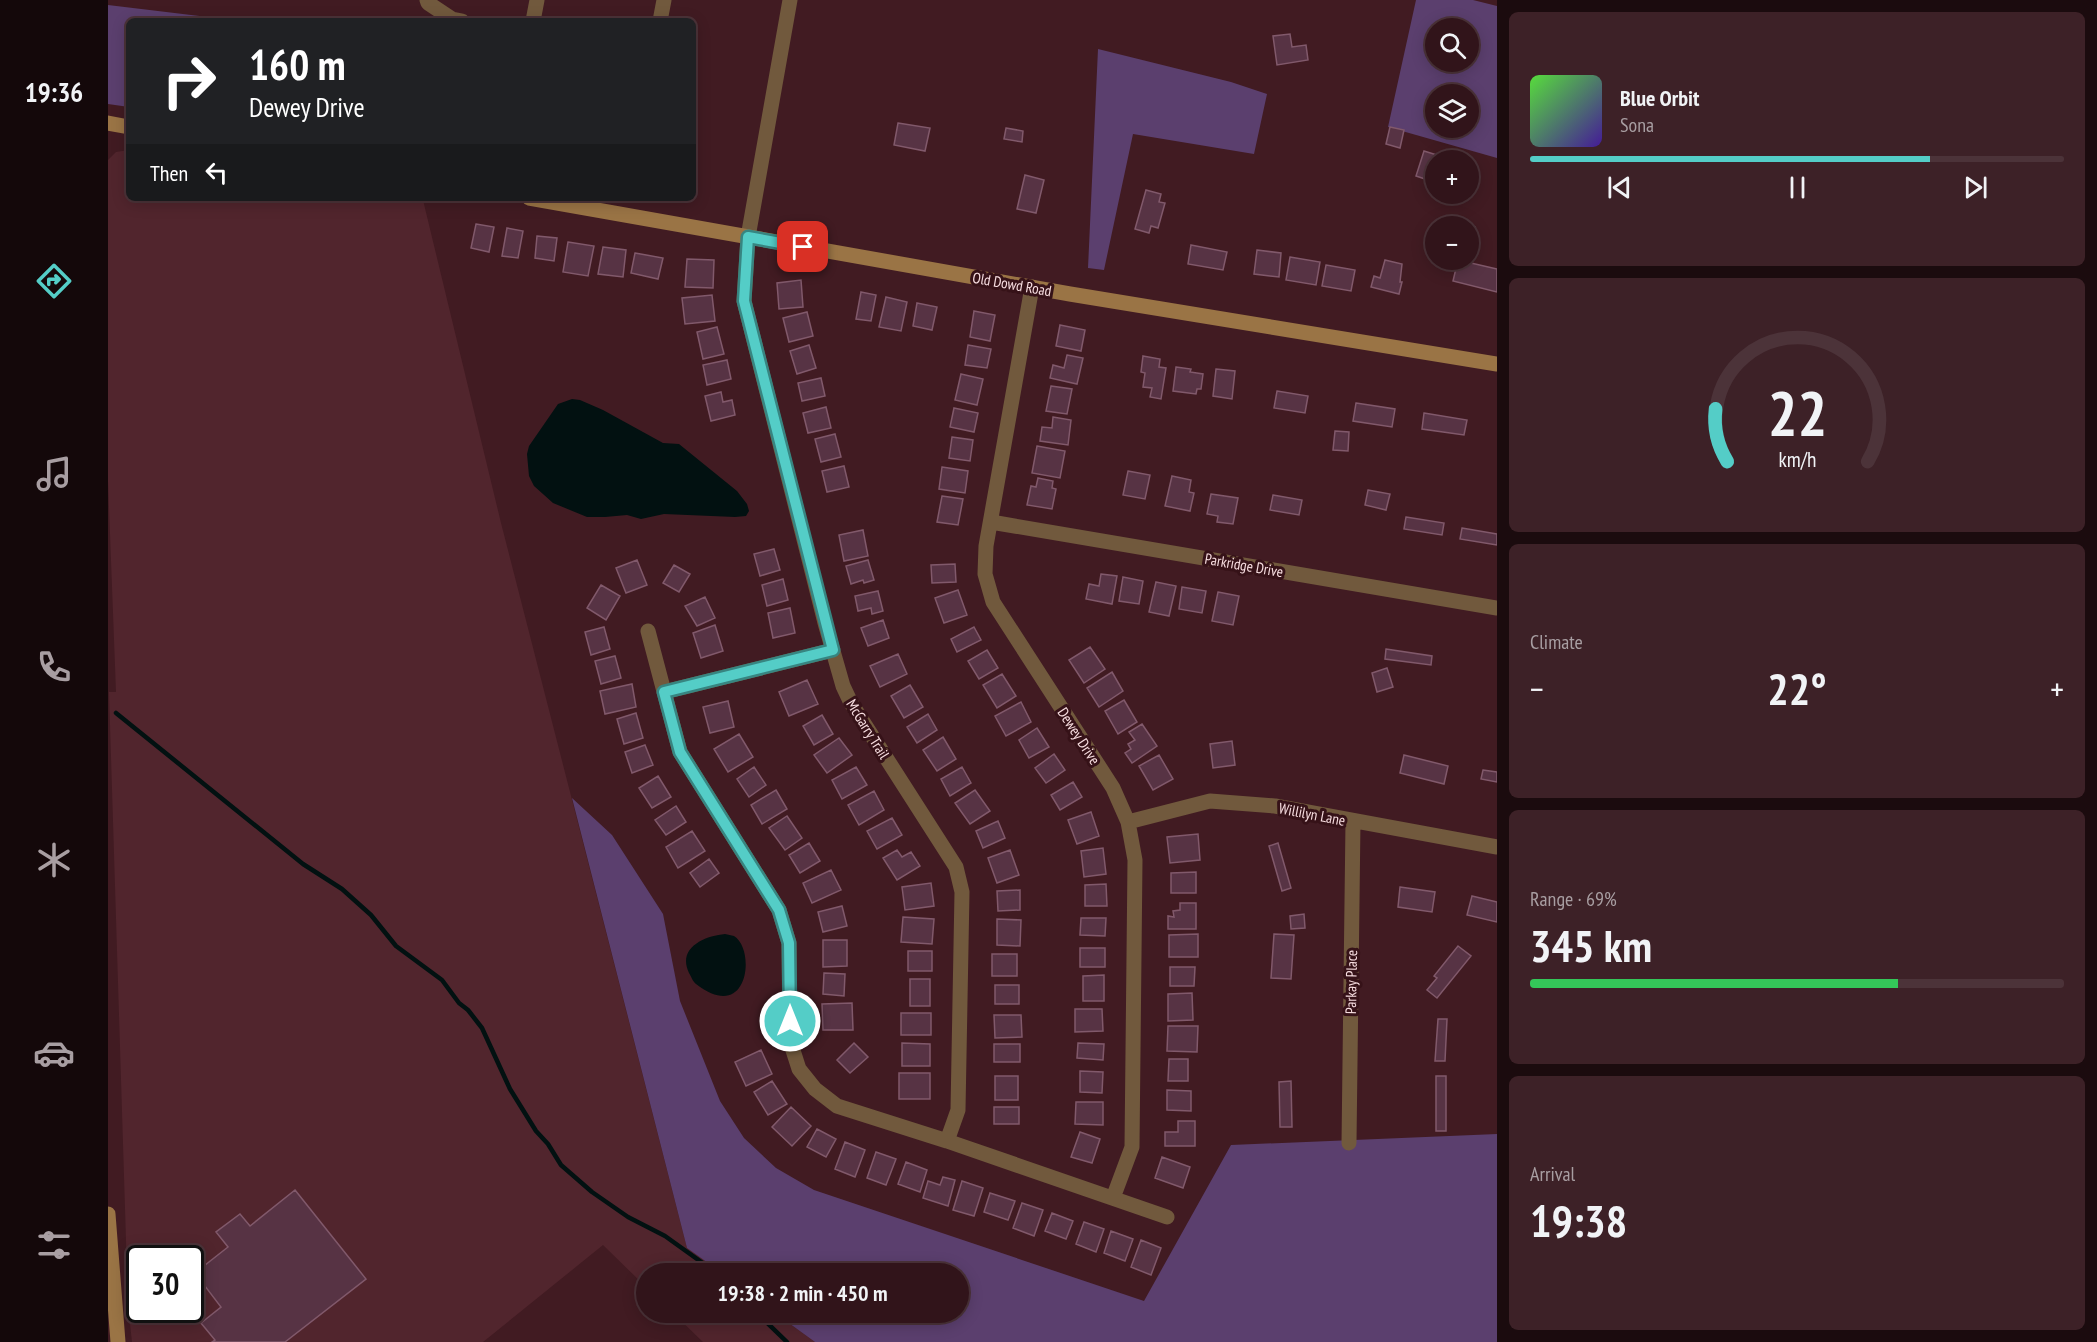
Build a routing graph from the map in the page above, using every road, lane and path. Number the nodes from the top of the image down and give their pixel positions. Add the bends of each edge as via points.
1 (427, 0) edge
2 (537, 0) edge
3 (664, 0) edge
4 (790, 0) edge
5 (450, 18) edge
6 (534, 18) edge
7 (661, 18) edge
8 (108, 123) edge
9 (126, 126) edge
10 (546, 201) edge
11 (748, 237) junction
12 (1032, 287) junction
13 (1497, 364) edge
14 (991, 522) junction
15 (1497, 608) edge
16 (648, 631) dead end
17 (833, 650) junction
18 (664, 692) junction
19 (1353, 821) junction
20 (1128, 822) junction
21 (1497, 847) edge
22 (947, 1141) junction
23 (1348, 1143) dead end
24 (1113, 1198) junction
25 (108, 1215) edge
26 (1167, 1217) dead end
27 (118, 1342) edge

1 - 5 street
2 - 6 street
3 - 7 street
4 - 11 street, McGarry Trail
8 - 9 street
10 - 11 street, Old Dowd Road
11 - 12 street, Old Dowd Road
11 - 17 street, McGarry Trail via 744,301
12 - 13 street, Old Dowd Road
12 - 14 street, Dewey Drive
14 - 15 street, Parkridge Drive
14 - 20 street, Dewey Drive via 985,574 993,602 1113,788
16 - 18 street
17 - 18 street
17 - 22 street, McGarry Trail via 851,703 956,867 962,892 958,1110
18 - 22 street via 680,752 779,910 789,943 790,1041 799,1069 815,1089 837,1106
19 - 20 street, Willilyn Lane via 1275,806 1210,801
19 - 21 street, Willilyn Lane
19 - 23 street, Parkay Place
20 - 24 street, Dewey Drive via 1135,860 1132,1148
22 - 24 street
24 - 26 street
25 - 27 street

